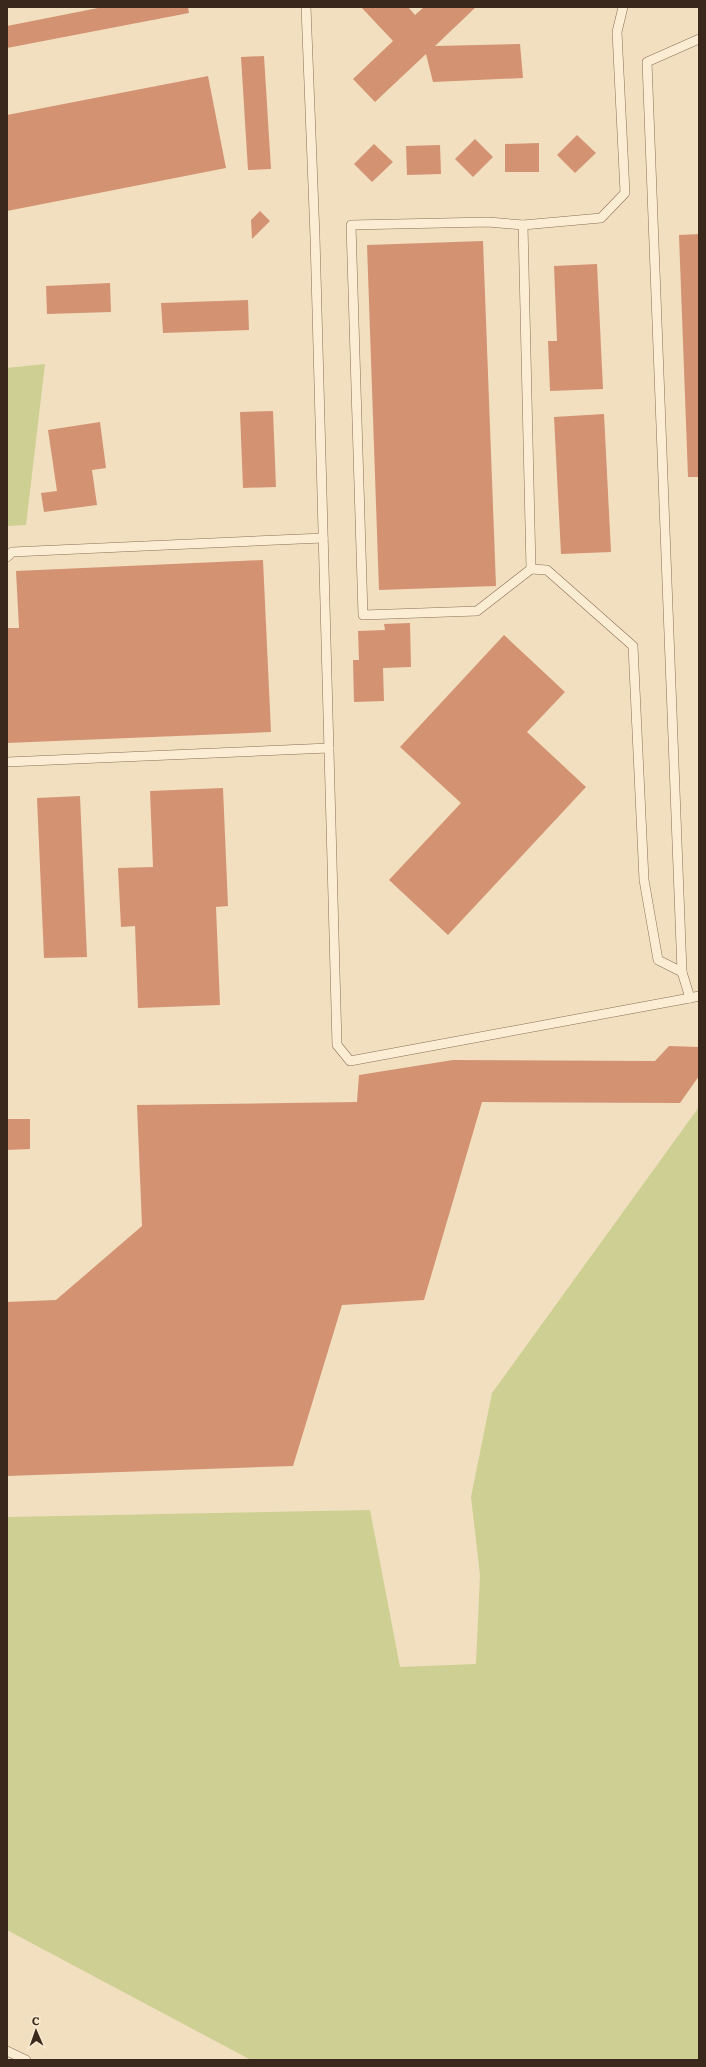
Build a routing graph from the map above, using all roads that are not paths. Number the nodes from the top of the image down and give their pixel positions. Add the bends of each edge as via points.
1 (306, 7) edge
2 (623, 7) edge
3 (699, 39) edge
4 (523, 225) junction
5 (323, 538) junction
6 (7, 557) edge
7 (531, 569) junction
8 (329, 748) junction
9 (7, 762) edge
10 (682, 972) junction
11 (695, 997) edge
12 (7, 2052) edge
13 (26, 2060) edge

1 - 5 lane
2 - 4 lane via 617,32 625,193 601,218
3 - 10 lane via 647,62
4 - 7 lane
4 - 7 lane via 488,222 350,225 362,615 477,611
5 - 6 lane via 12,552
5 - 8 lane
7 - 10 lane via 547,570 634,646 644,880 658,960
8 - 9 lane
8 - 11 lane via 337,1045 350,1061
10 - 11 lane
12 - 13 lane

